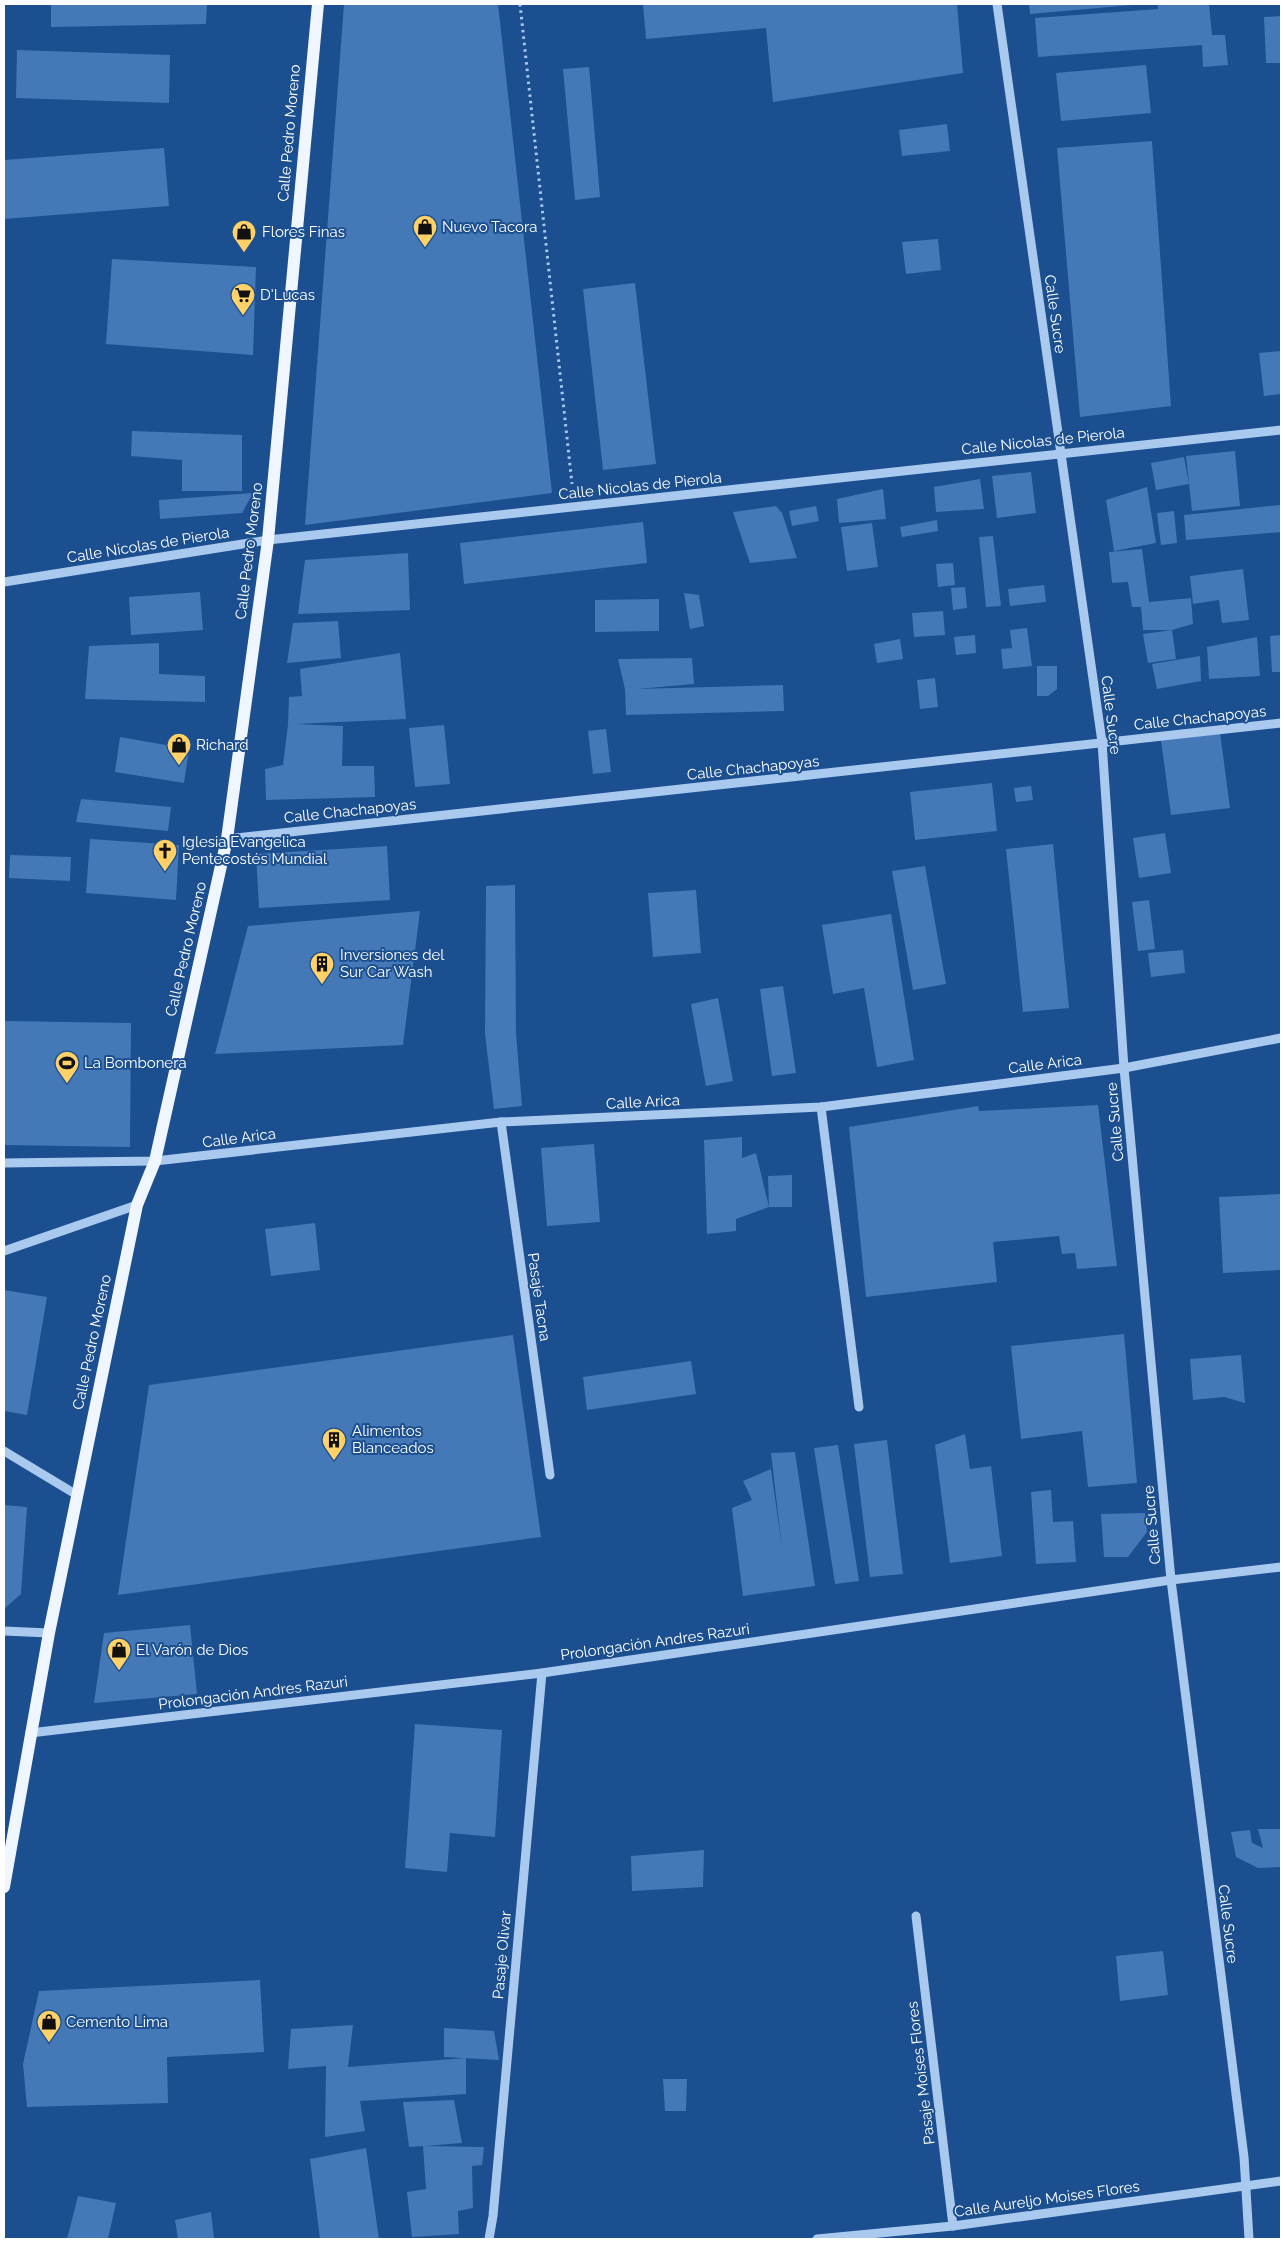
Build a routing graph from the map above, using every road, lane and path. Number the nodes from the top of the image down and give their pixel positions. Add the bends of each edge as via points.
1 (318, 4) edge
2 (520, 4) edge
3 (997, 4) edge
4 (1281, 430) edge
5 (1061, 453) junction
6 (575, 507) junction
7 (268, 540) junction
8 (4, 582) edge
9 (1281, 723) edge
10 (1102, 742) junction
11 (227, 839) junction
12 (1281, 1038) edge
13 (1124, 1068) junction
14 (821, 1106) junction
15 (500, 1122) junction
16 (155, 1162) junction
17 (4, 1163) edge
18 (137, 1205) junction
19 (4, 1251) edge
20 (859, 1407) dead end
21 (4, 1451) edge
22 (550, 1475) dead end
23 (76, 1495) junction
24 (1281, 1567) edge
25 (1171, 1580) junction
26 (4, 1632) edge
27 (49, 1633) junction
28 (542, 1673) junction
29 (30, 1732) junction
30 (4, 1887) edge
31 (916, 1916) dead end
32 (1281, 2181) edge
33 (1245, 2186) junction
34 (954, 2226) junction
35 (489, 2239) edge
36 (817, 2239) edge
37 (1249, 2239) edge

1 - 7 main road, Calle Pedro Moreno
2 - 6 path
3 - 5 street, Calle Sucre
4 - 5 street, Calle Nicolas de Pierola
5 - 6 street, Calle Nicolas de Pierola
5 - 10 street, Calle Sucre
6 - 7 street, Calle Nicolas de Pierola
7 - 8 street, Calle Nicolas de Pierola
7 - 11 main road, Calle Pedro Moreno
9 - 10 street, Calle Chachapoyas
10 - 11 street, Calle Chachapoyas
10 - 13 street, Calle Sucre
11 - 16 main road, Calle Pedro Moreno
12 - 13 street, Calle Arica
13 - 14 street, Calle Arica
13 - 25 street, Calle Sucre
14 - 15 street, Calle Arica
14 - 20 street
15 - 16 street, Calle Arica
15 - 22 street, Pasaje Tacna
16 - 17 street, Calle Arica
16 - 18 main road, Calle Pedro Moreno
18 - 19 street
18 - 23 main road, Calle Pedro Moreno
21 - 23 street
23 - 27 main road, Calle Pedro Moreno
24 - 25 street, Prolongación Andres Razuri
25 - 28 street, Prolongación Andres Razuri
25 - 33 street, Calle Sucre via 1244,2156
26 - 27 street
27 - 29 main road, Calle Pedro Moreno
28 - 29 street, Prolongación Andres Razuri
28 - 35 street, Pasaje Olivar
29 - 30 main road, Calle Pedro Moreno
31 - 34 street, Pasaje Moises Flores
32 - 33 street, Calle Aureljo Moises Flores
33 - 34 street, Calle Aureljo Moises Flores
33 - 37 street, Calle Sucre
34 - 36 street, Calle Aureljo Moises Flores

